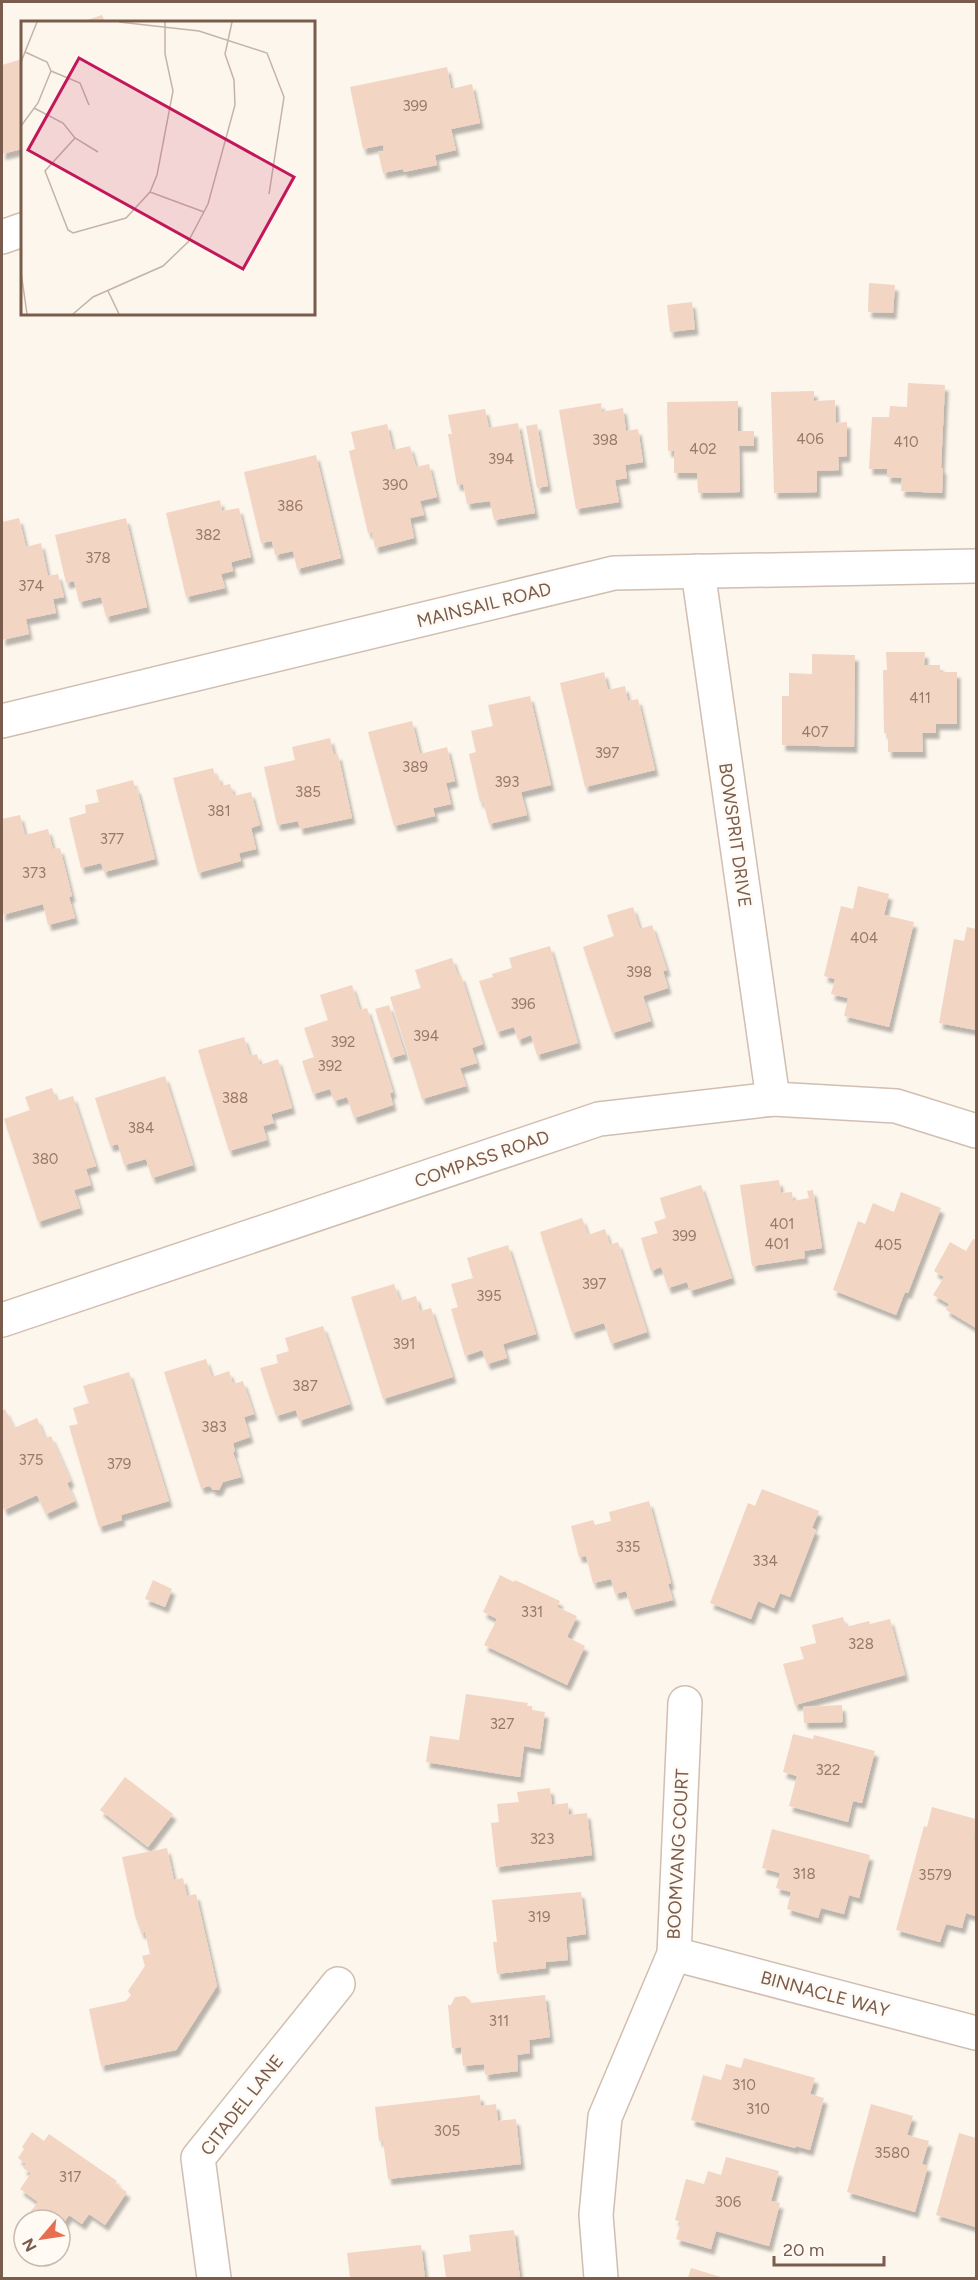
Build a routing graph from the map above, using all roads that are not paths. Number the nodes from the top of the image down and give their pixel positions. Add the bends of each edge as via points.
1 (21, 230) edge
2 (2, 237) edge
3 (976, 566) edge
4 (698, 571) junction
5 (2, 721) edge
6 (773, 1099) junction
7 (976, 1131) edge
8 (2, 1320) edge
9 (685, 1703) dead end
10 (674, 1954) junction
11 (338, 1984) dead end
12 (976, 2033) edge
13 (214, 2278) edge
14 (602, 2278) edge

1 - 2 street
3 - 4 street, MAINSAIL ROAD
4 - 5 street, MAINSAIL ROAD via 614,573
4 - 6 street, BOWSPRIT DRIVE
6 - 7 street, COMPASS ROAD via 896,1106
6 - 8 street, COMPASS ROAD via 599,1119
9 - 10 street, BOOMVANG COURT
10 - 12 street, BINNACLE WAY
10 - 14 street, BOOMVANG COURT via 605,2117 596,2215
11 - 13 street, CITADEL LANE via 198,2158

